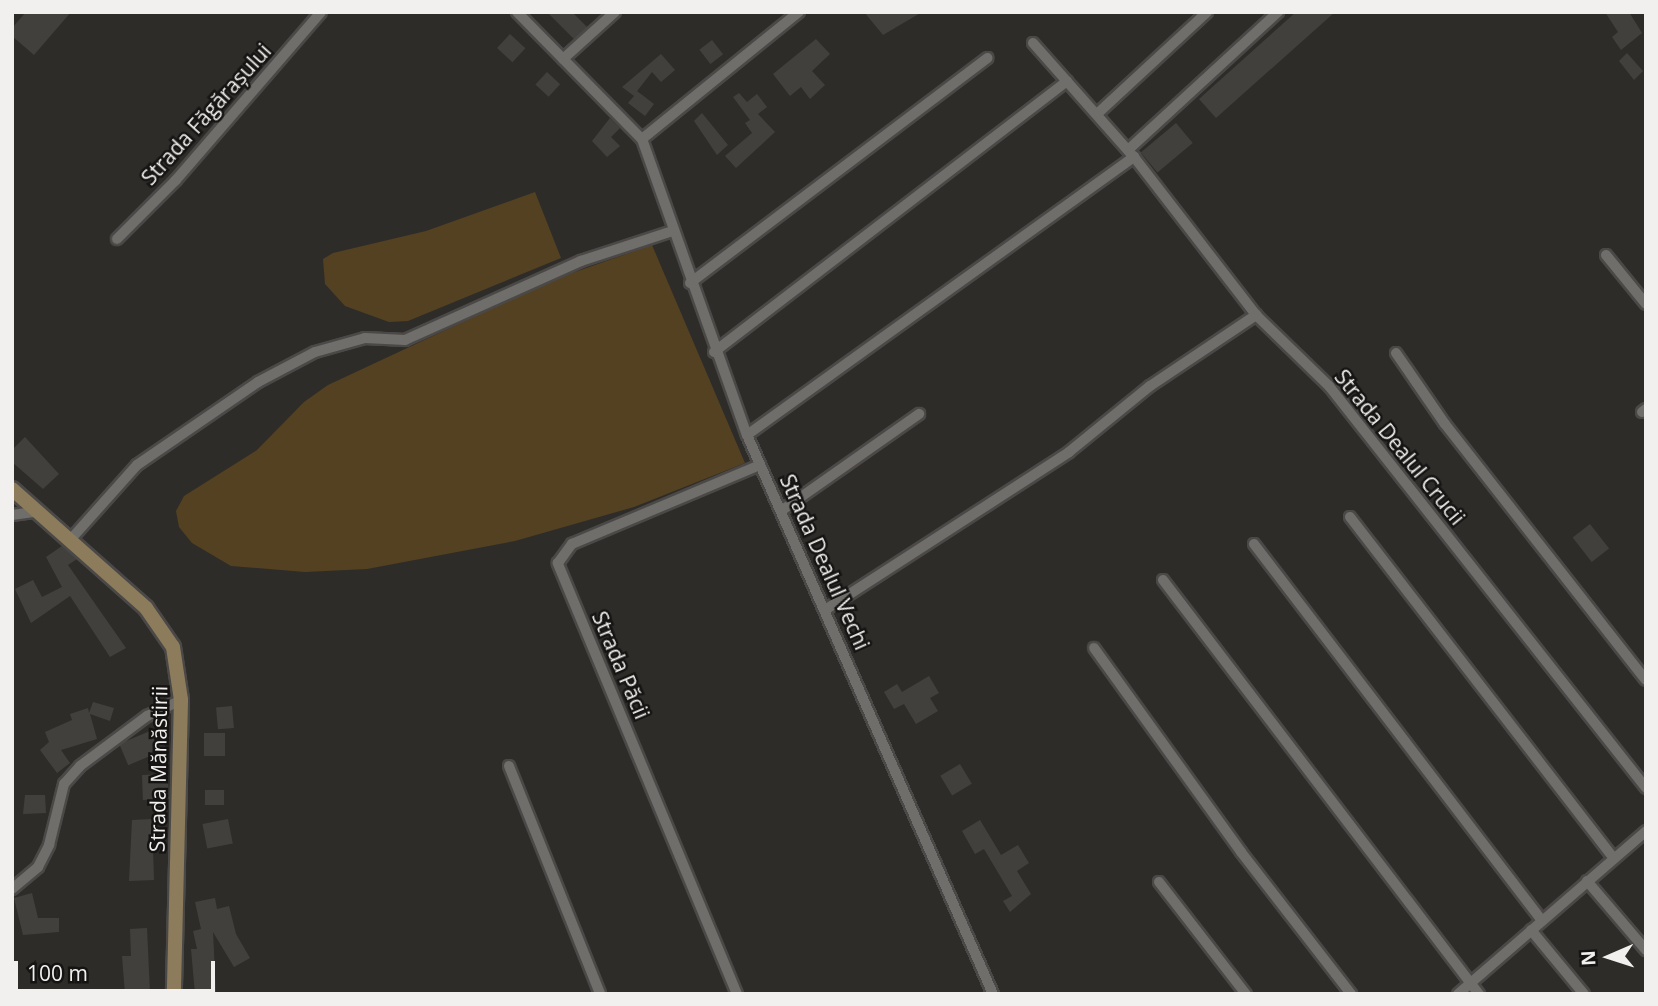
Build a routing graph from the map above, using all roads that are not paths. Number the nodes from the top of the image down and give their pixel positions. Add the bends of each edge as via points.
1 (321, 12) edge
2 (517, 12) edge
3 (615, 12) edge
4 (799, 12) edge
5 (1207, 12) edge
6 (1278, 12) edge
7 (1033, 43) dead end
8 (987, 58) dead end
9 (563, 59) junction
10 (1067, 81) junction
11 (1097, 114) junction
12 (642, 138) junction
13 (1131, 153) junction
14 (673, 231) junction
15 (117, 239) dead end
16 (1606, 255) dead end
17 (690, 283) junction
18 (1646, 303) edge
19 (1256, 315) junction
20 (714, 352) junction
21 (1396, 353) dead end
22 (919, 414) dead end
23 (747, 435) junction
24 (760, 465) junction
25 (12, 489) edge
26 (39, 511) junction
27 (781, 511) junction
28 (12, 515) edge
29 (1350, 517) dead end
30 (71, 539) junction
31 (1254, 544) dead end
32 (1163, 580) dead end
33 (825, 610) junction
34 (1094, 648) dead end
35 (1646, 680) edge
36 (181, 700) junction
37 (509, 766) dead end
38 (1646, 788) edge
39 (1646, 831) edge
40 (1614, 858) junction
41 (1587, 881) junction
42 (1159, 882) dead end
43 (12, 890) edge
44 (1541, 920) junction
45 (1531, 930) junction
46 (1646, 950) edge
47 (1472, 982) junction
48 (174, 994) edge
49 (600, 994) edge
50 (737, 994) edge
51 (993, 994) edge
52 (1246, 994) edge
53 (1351, 994) edge
54 (1458, 994) edge
55 (1479, 994) edge
56 (1584, 994) edge

1 - 15 street, Strada Făgărașului via 176,180
2 - 9 street
3 - 9 street
4 - 12 street
5 - 11 street
6 - 13 street
7 - 10 street, Strada Dealul Crucii
8 - 17 street
9 - 12 street
10 - 11 street, Strada Dealul Crucii
10 - 20 street
11 - 13 street, Strada Dealul Crucii
12 - 14 street, Strada Dealul Vechi
13 - 19 street, Strada Dealul Crucii
13 - 23 street
14 - 17 street, Strada Dealul Vechi
14 - 30 street via 581,261 405,340 365,338 315,352 258,382 137,465
16 - 18 street
17 - 20 street, Strada Dealul Vechi
19 - 33 street via 1150,386 1069,452
19 - 38 street, Strada Dealul Crucii via 1329,386
20 - 23 street, Strada Dealul Vechi
21 - 35 street via 1454,435
22 - 27 street
23 - 24 street, Strada Dealul Vechi
24 - 27 street, Strada Dealul Vechi
24 - 50 street, Strada Păcii via 572,544 561,552 558,563
25 - 26 street, Strada Mănăstirii
26 - 28 street
26 - 30 street, Strada Mănăstirii
27 - 33 street, Strada Dealul Vechi
29 - 40 street
30 - 36 street, Strada Mănăstirii via 162,625 180,672
31 - 44 street
32 - 47 street
33 - 51 street, Strada Dealul Vechi
34 - 53 street via 1241,852
36 - 43 street via 147,716 80,766 64,784 49,845 38,867
36 - 48 street, Strada Mănăstirii
37 - 49 street
39 - 40 street
40 - 41 street
41 - 44 street
41 - 46 street
42 - 52 street
44 - 45 street
45 - 47 street
45 - 56 street
47 - 54 street
47 - 55 street

